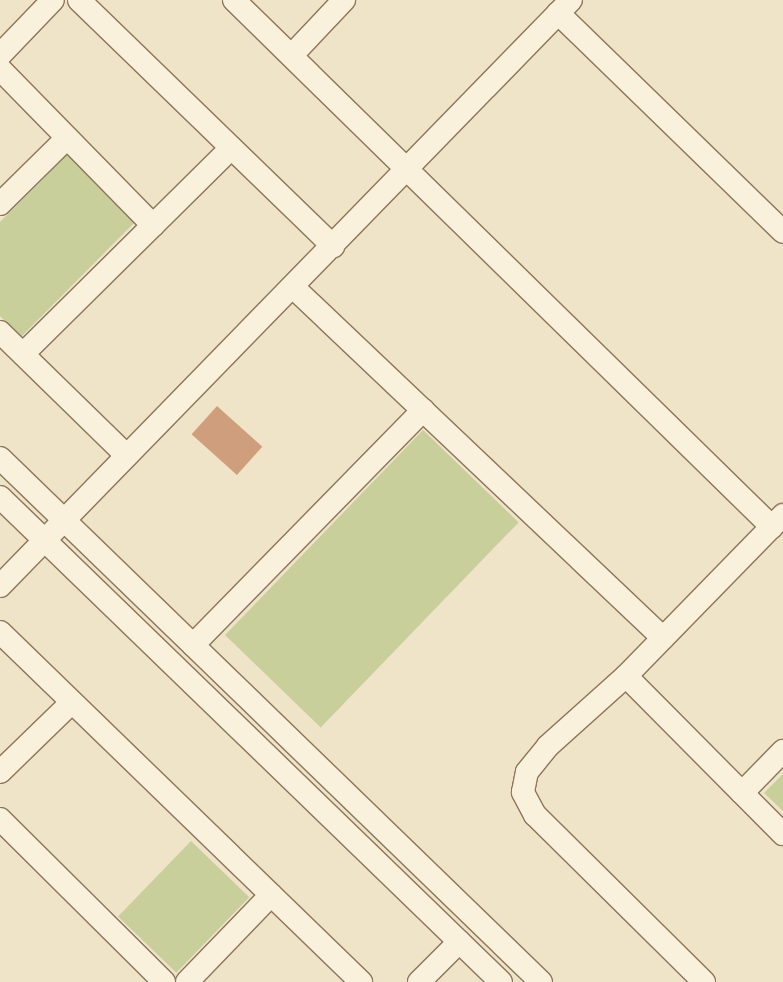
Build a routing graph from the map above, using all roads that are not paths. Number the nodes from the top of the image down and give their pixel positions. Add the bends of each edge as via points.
1 (53, 0) edge
2 (79, 0) edge
3 (234, 0) edge
4 (344, 0) edge
5 (565, 7) edge
6 (0, 55) edge
7 (292, 55) junction
8 (0, 69) edge
9 (68, 138) junction
10 (231, 148) junction
11 (408, 168) junction
12 (0, 204) edge
13 (153, 225) junction
14 (783, 232) edge
15 (333, 246) junction
16 (293, 287) junction
17 (0, 332) edge
18 (23, 354) junction
19 (423, 410) junction
20 (127, 456) junction
21 (0, 458) edge
22 (0, 497) edge
23 (64, 521) junction
24 (777, 521) edge
25 (45, 540) junction
26 (0, 586) edge
27 (0, 632) edge
28 (663, 638) junction
29 (193, 646) junction
30 (626, 676) junction
31 (72, 702) junction
32 (783, 751) edge
33 (0, 772) edge
34 (742, 793) junction
35 (0, 819) edge
36 (783, 834) edge
37 (271, 895) junction
38 (459, 942) junction
39 (164, 982) edge
40 (186, 982) edge
41 (361, 982) edge
42 (419, 982) edge
43 (501, 982) edge
44 (541, 982) edge
45 (704, 982) edge

1 - 6 street
2 - 10 street
3 - 7 street
4 - 7 street
5 - 11 street
5 - 14 street
7 - 11 street
8 - 9 street
9 - 12 street
9 - 13 street
10 - 13 street
10 - 15 street
11 - 15 street
11 - 24 street
13 - 18 street
15 - 16 street
16 - 19 street
16 - 20 street
17 - 18 street
18 - 20 street
19 - 28 street
19 - 29 street
20 - 23 street
21 - 23 street
22 - 25 street
23 - 25 street
23 - 29 street
24 - 28 street
25 - 26 street
25 - 38 street
27 - 31 street
28 - 30 street
29 - 44 street
30 - 34 street
30 - 45 street via 548,746 527,772 523,792 535,815
31 - 33 street
31 - 37 street
32 - 34 street
34 - 36 street
35 - 39 street
37 - 40 street
37 - 41 street
38 - 42 street
38 - 43 street

